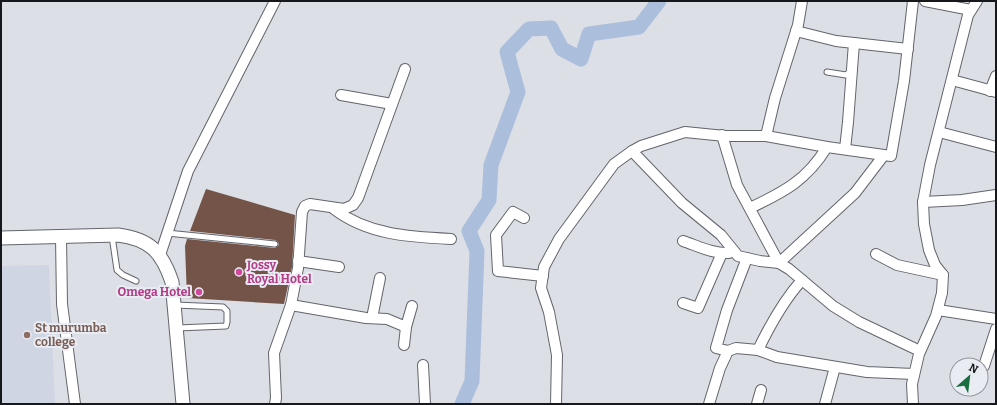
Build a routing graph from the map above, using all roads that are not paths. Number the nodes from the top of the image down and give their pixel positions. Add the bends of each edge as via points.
1 (275, 1) edge
2 (802, 1) edge
3 (913, 1) edge
4 (925, 1) edge
5 (977, 1) edge
6 (945, 3) edge
7 (971, 10) junction
8 (796, 31) junction
9 (854, 43) junction
10 (908, 48) junction
11 (405, 69) dead end
12 (852, 70) junction
13 (827, 72) dead end
14 (996, 76) edge
15 (952, 80) junction
16 (993, 92) edge
17 (342, 95) dead end
18 (392, 104) junction
19 (939, 132) junction
20 (722, 135) junction
21 (766, 136) junction
22 (827, 147) junction
23 (996, 147) edge
24 (845, 149) junction
25 (632, 151) junction
26 (884, 155) junction
27 (996, 195) edge
28 (923, 202) junction
29 (333, 208) junction
30 (750, 208) junction
31 (524, 218) dead end
32 (167, 233) junction
33 (111, 235) junction
34 (61, 237) junction
35 (1, 238) edge
36 (451, 239) dead end
37 (683, 241) dead end
38 (275, 244) dead end
39 (722, 253) junction
40 (735, 253) junction
41 (876, 254) dead end
42 (160, 255) junction
43 (747, 258) junction
44 (298, 261) junction
45 (779, 263) junction
46 (339, 267) dead end
47 (943, 275) junction
48 (543, 276) junction
49 (380, 278) dead end
50 (802, 280) junction
51 (136, 281) dead end
52 (683, 303) dead end
53 (174, 304) junction
54 (291, 305) junction
55 (412, 306) dead end
56 (938, 310) junction
57 (372, 318) junction
58 (996, 319) edge
59 (406, 327) junction
60 (176, 328) junction
61 (996, 330) edge
62 (404, 345) dead end
63 (758, 350) junction
64 (728, 351) junction
65 (920, 351) junction
66 (987, 357) edge
67 (423, 365) dead end
68 (835, 367) junction
69 (914, 374) junction
70 (761, 390) dead end
71 (75, 404) edge
72 (183, 404) edge
73 (275, 404) edge
74 (424, 404) edge
75 (556, 404) edge
76 (709, 404) edge
77 (757, 404) edge
78 (825, 404) edge
79 (913, 404) edge

1 - 32 street via 188,171
2 - 8 street
3 - 10 street
4 - 6 street
5 - 7 street
6 - 7 street
7 - 15 street
8 - 9 street
8 - 21 street
9 - 10 street
9 - 12 street
10 - 26 street via 891,156
11 - 18 street
12 - 13 lane via 846,75
12 - 24 street
14 - 16 street
15 - 16 street
15 - 19 street
17 - 18 street
18 - 29 street via 358,198 353,205 344,210
19 - 23 street
19 - 28 street
20 - 21 street
20 - 25 street via 685,132
20 - 30 street via 737,185
21 - 22 street
22 - 24 street
22 - 30 street via 819,161 795,184
24 - 26 street
25 - 40 street via 682,203 721,235
25 - 48 street via 614,164 559,239 544,267
26 - 45 street via 855,193
27 - 28 street
28 - 47 street via 929,250 935,265
29 - 36 street via 342,215 373,229 405,236
29 - 44 street via 310,204 305,206 302,212
30 - 45 street
31 - 48 street via 513,212 496,235 498,271
32 - 38 lane
32 - 42 street
33 - 34 street
33 - 42 street via 132,237 146,243
33 - 51 lane via 117,270
34 - 35 street
34 - 71 street via 62,304
37 - 39 street
39 - 40 street
39 - 52 street via 698,308
40 - 43 street
41 - 47 street via 897,265
42 - 53 street via 172,282
43 - 45 street
43 - 64 street via 716,348
44 - 46 street
44 - 54 street
45 - 50 street
47 - 56 street
48 - 75 street via 541,288 549,312 557,355
49 - 57 street
50 - 63 street via 772,322
50 - 65 street via 833,306
53 - 60 street
53 - 60 lane via 223,307 228,311 226,326
54 - 57 street
54 - 73 street via 274,353
55 - 59 street
56 - 58 street
56 - 65 street
57 - 59 street via 387,319
59 - 62 street
60 - 72 street
61 - 66 street
63 - 64 street via 736,348
63 - 68 street via 776,357
64 - 76 street
65 - 69 street
67 - 74 street
68 - 69 street via 867,372
68 - 78 street
69 - 79 street
70 - 77 street

